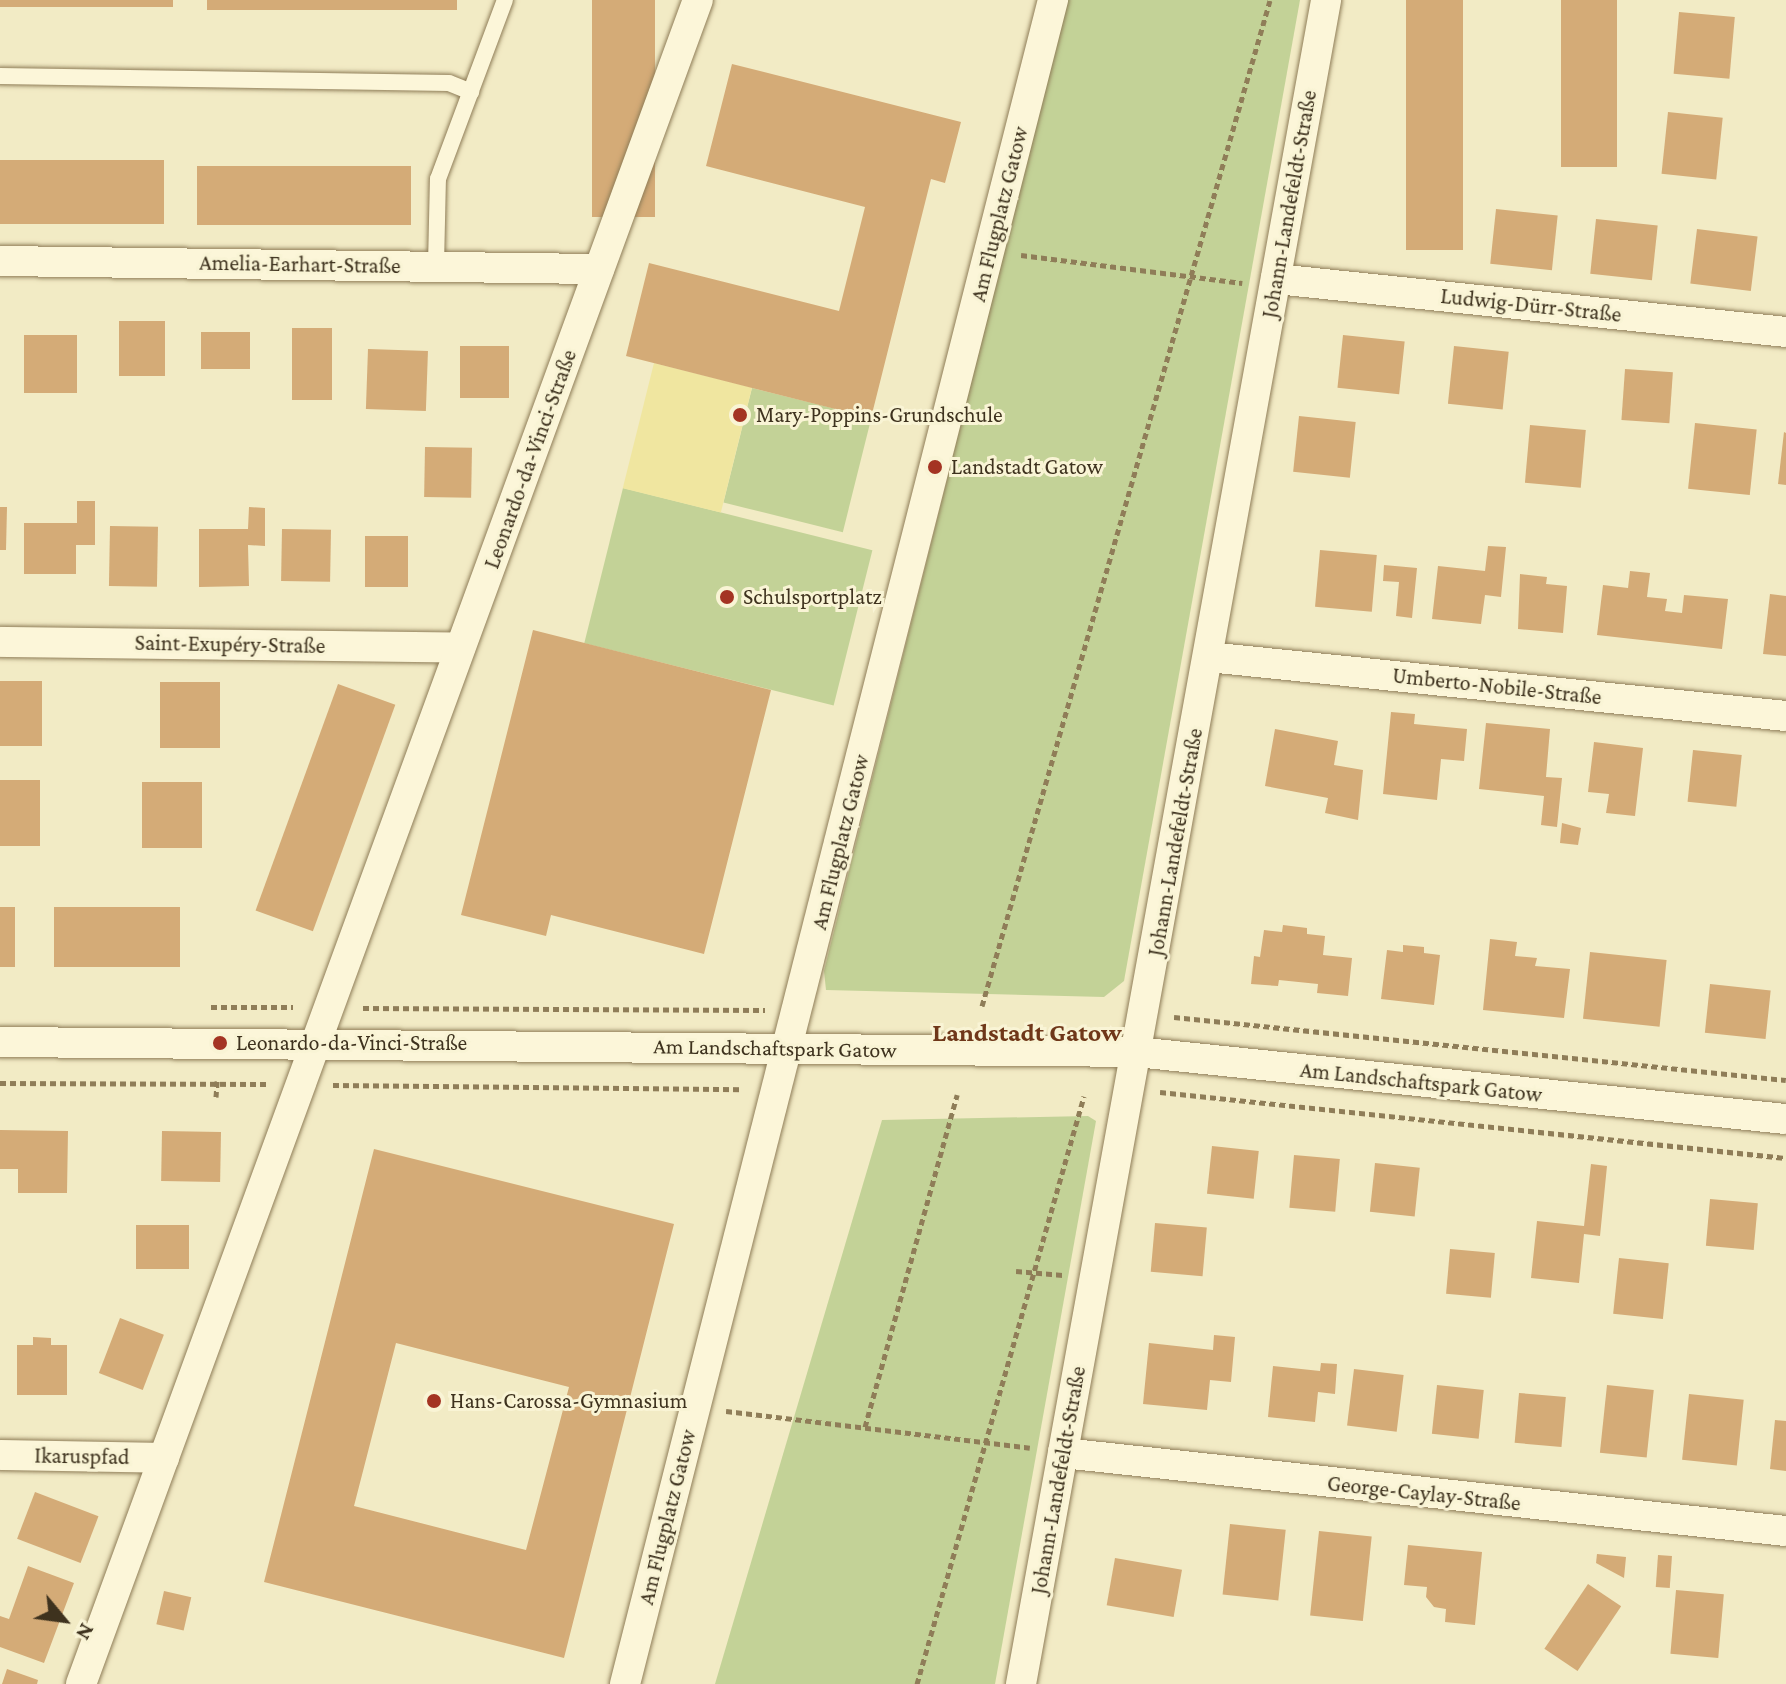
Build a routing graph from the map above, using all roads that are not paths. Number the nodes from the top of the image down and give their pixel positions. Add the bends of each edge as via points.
1 (505, 0) edge
2 (698, 0) edge
3 (1053, 0) edge
4 (1326, 0) edge
5 (0, 76) edge
6 (471, 92) junction
7 (0, 261) edge
8 (436, 265) junction
9 (599, 269) junction
10 (1275, 283) junction
11 (1786, 332) edge
12 (0, 642) edge
13 (460, 648) junction
14 (1208, 657) junction
15 (1786, 716) edge
16 (0, 1042) edge
17 (316, 1044) junction
18 (787, 1049) junction
19 (1136, 1052) junction
20 (1786, 1119) edge
21 (1063, 1453) junction
22 (0, 1455) edge
23 (164, 1458) junction
24 (1786, 1531) edge
25 (81, 1684) edge
26 (625, 1684) edge
27 (1021, 1684) edge

1 - 6 lane
2 - 9 street, Leonardo-da-Vinci-Straße
3 - 18 street, Am Flugplatz Gatow
4 - 10 street, Johann-Landefeldt-Straße
5 - 6 lane via 449,83
6 - 8 lane via 438,179
7 - 8 street, Amelia-Earhart-Straße
8 - 9 street, Amelia-Earhart-Straße
9 - 13 street, Leonardo-da-Vinci-Straße
10 - 11 street, Ludwig-Dürr-Straße
10 - 14 street, Johann-Landefeldt-Straße
12 - 13 street, Saint-Exupéry-Straße
13 - 17 street, Leonardo-da-Vinci-Straße
14 - 15 street, Umberto-Nobile-Straße
14 - 19 street, Johann-Landefeldt-Straße
16 - 17 street, Am Landschaftspark Gatow
17 - 18 street, Am Landschaftspark Gatow
17 - 23 street, Leonardo-da-Vinci-Straße
18 - 19 street, Am Landschaftspark Gatow
18 - 26 street, Am Flugplatz Gatow
19 - 20 street, Am Landschaftspark Gatow
19 - 21 street, Johann-Landefeldt-Straße
21 - 24 street, George-Caylay-Straße
21 - 27 street, Johann-Landefeldt-Straße
22 - 23 street, Ikaruspfad
23 - 25 street, Leonardo-da-Vinci-Straße

